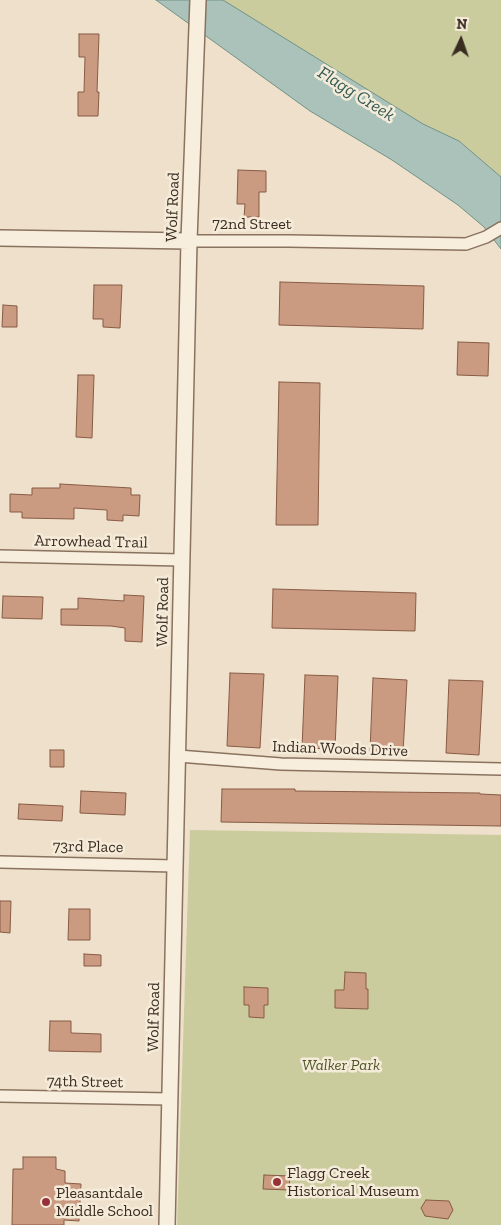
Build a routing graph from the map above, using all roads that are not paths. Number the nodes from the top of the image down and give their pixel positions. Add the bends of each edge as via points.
1 (198, 0) edge
2 (501, 228) edge
3 (0, 238) edge
4 (189, 241) junction
5 (0, 556) edge
6 (182, 560) junction
7 (178, 756) junction
8 (501, 769) edge
9 (0, 862) edge
10 (175, 866) junction
11 (0, 1096) edge
12 (170, 1100) junction
13 (167, 1225) edge

1 - 4 street, Wolf Road
2 - 4 street, 72nd Street via 466,244
3 - 4 street, 72nd Street
4 - 6 street, Wolf Road
5 - 6 street, Arrowhead Trail
6 - 7 street, Wolf Road
7 - 8 street, Indian Woods Drive via 281,764
7 - 10 street, Wolf Road
9 - 10 street, 73rd Place
10 - 12 street, Wolf Road
11 - 12 street, 74th Street
12 - 13 street, Wolf Road

